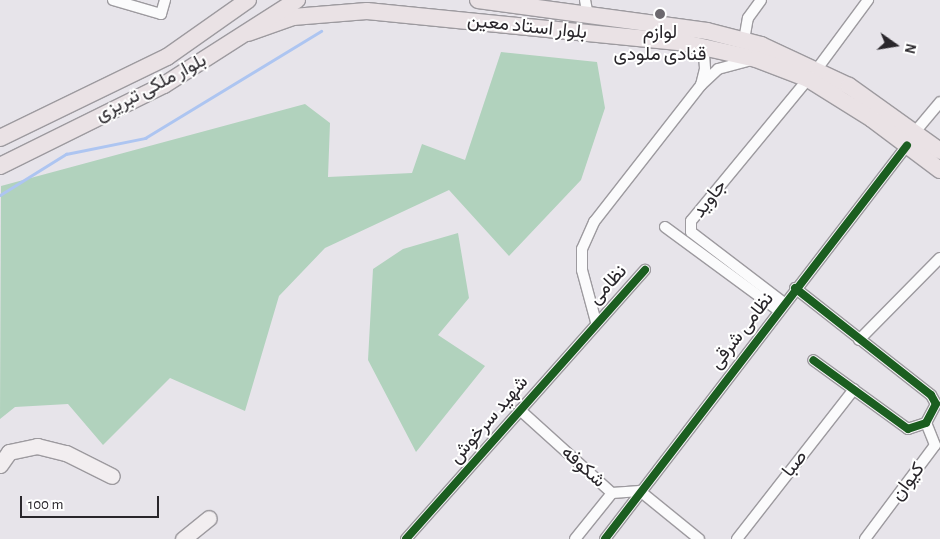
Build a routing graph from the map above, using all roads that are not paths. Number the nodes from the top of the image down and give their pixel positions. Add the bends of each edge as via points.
1 (113, 0) edge
2 (166, 0) edge
3 (248, 0) edge
4 (297, 0) edge
5 (358, 0) edge
6 (478, 0) edge
7 (760, 0) edge
8 (868, 0) edge
9 (587, 7) edge
10 (381, 13) junction
11 (248, 33) junction
12 (744, 40) junction
13 (692, 44) junction
14 (756, 59) junction
15 (813, 74) junction
16 (702, 85) junction
17 (940, 102) edge
18 (0, 138) edge
19 (911, 138) junction
20 (940, 151) edge
21 (0, 166) edge
22 (940, 170) edge
23 (665, 227) dead end
24 (940, 258) edge
25 (645, 270) dead end
26 (795, 288) junction
27 (781, 306) junction
28 (596, 322) junction
29 (859, 340) junction
30 (814, 360) dead end
31 (854, 389) junction
32 (938, 402) edge
33 (520, 410) junction
34 (926, 423) junction
35 (938, 447) edge
36 (0, 465) edge
37 (112, 476) dead end
38 (640, 491) junction
39 (612, 493) junction
40 (209, 518) dead end
41 (183, 539) edge
42 (406, 539) edge
43 (575, 539) edge
44 (605, 539) edge
45 (699, 539) edge
46 (737, 539) edge
47 (865, 539) edge

1 - 2 street via 161,14
3 - 18 main road, بلوار ملکى تبریزى via 167,57
4 - 11 main road, بلوار ملکى تبریزى
5 - 10 main road
6 - 9 main road, بلوار استاد معین
7 - 12 street via 748,18
8 - 15 street
9 - 12 main road, بلوار استاد معین
10 - 11 main road via 293,17
10 - 13 main road, بلوار استاد معین
11 - 21 main road, بلوار ملکى تبریزى via 164,85
12 - 15 main road, بلوار استاد معین
13 - 14 main road, بلوار استاد معین
13 - 16 street via 704,54 706,70
14 - 15 main road, بلوار استاد معین
14 - 16 street via 718,69
15 - 19 main road, بلوار استاد معین
15 - 27 street, جاوید via 691,221 691,232
16 - 28 street via 594,222 582,249 582,270
17 - 19 street, نظامی شرقی
19 - 20 main road, بلوار استاد معین
19 - 22 main road, بلوار استاد معین
19 - 26 street, نظامی شرقی
23 - 27 street
24 - 29 street
25 - 28 street, نظامی
26 - 27 street, نظامی شرقی
26 - 29 street
27 - 38 street, نظامی شرقی
28 - 33 street, شهید سرخوش
29 - 32 street
30 - 31 street
31 - 34 street via 908,429
31 - 46 street, صبا
32 - 34 street
33 - 39 street, شکوفه
33 - 42 street, شهید سرخوش
34 - 35 street, کیوان
35 - 47 street, کیوان
36 - 37 street via 9,452 38,446 66,453
38 - 39 street, شکوفه
38 - 44 street, نظامی شرقی
38 - 45 street
39 - 43 street
40 - 41 street

